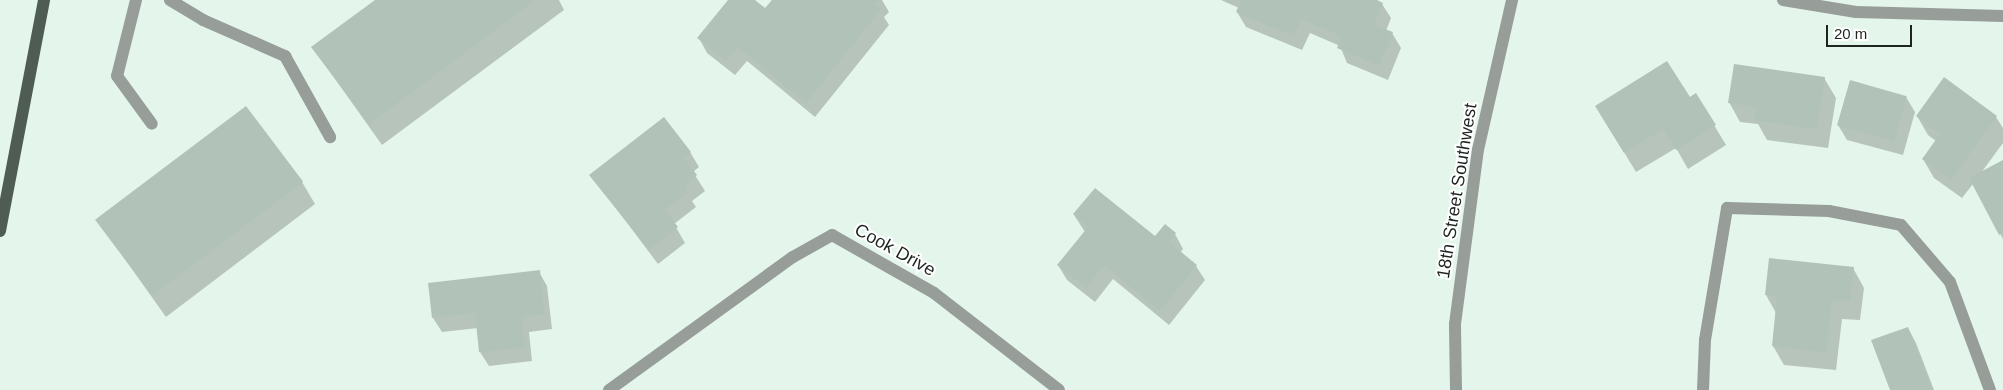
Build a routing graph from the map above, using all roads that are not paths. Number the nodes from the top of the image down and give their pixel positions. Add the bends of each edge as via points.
1 (44, 0) edge
2 (136, 0) edge
3 (170, 0) edge
4 (1512, 0) edge
5 (1783, 0) edge
6 (2003, 16) edge
7 (152, 124) dead end
8 (330, 137) dead end
9 (0, 230) edge
10 (609, 390) edge
11 (1059, 390) edge
12 (1456, 390) edge
13 (1703, 390) edge
14 (1990, 390) edge

1 - 9 main road
2 - 7 street via 116,76
3 - 8 street via 203,20 285,56
4 - 12 street, 18th Street Southwest via 1478,150 1455,324
5 - 6 street via 1856,12
10 - 11 street, Cook Drive via 793,257 832,235 934,293
13 - 14 street via 1705,340 1727,208 1829,211 1901,225 1950,282

